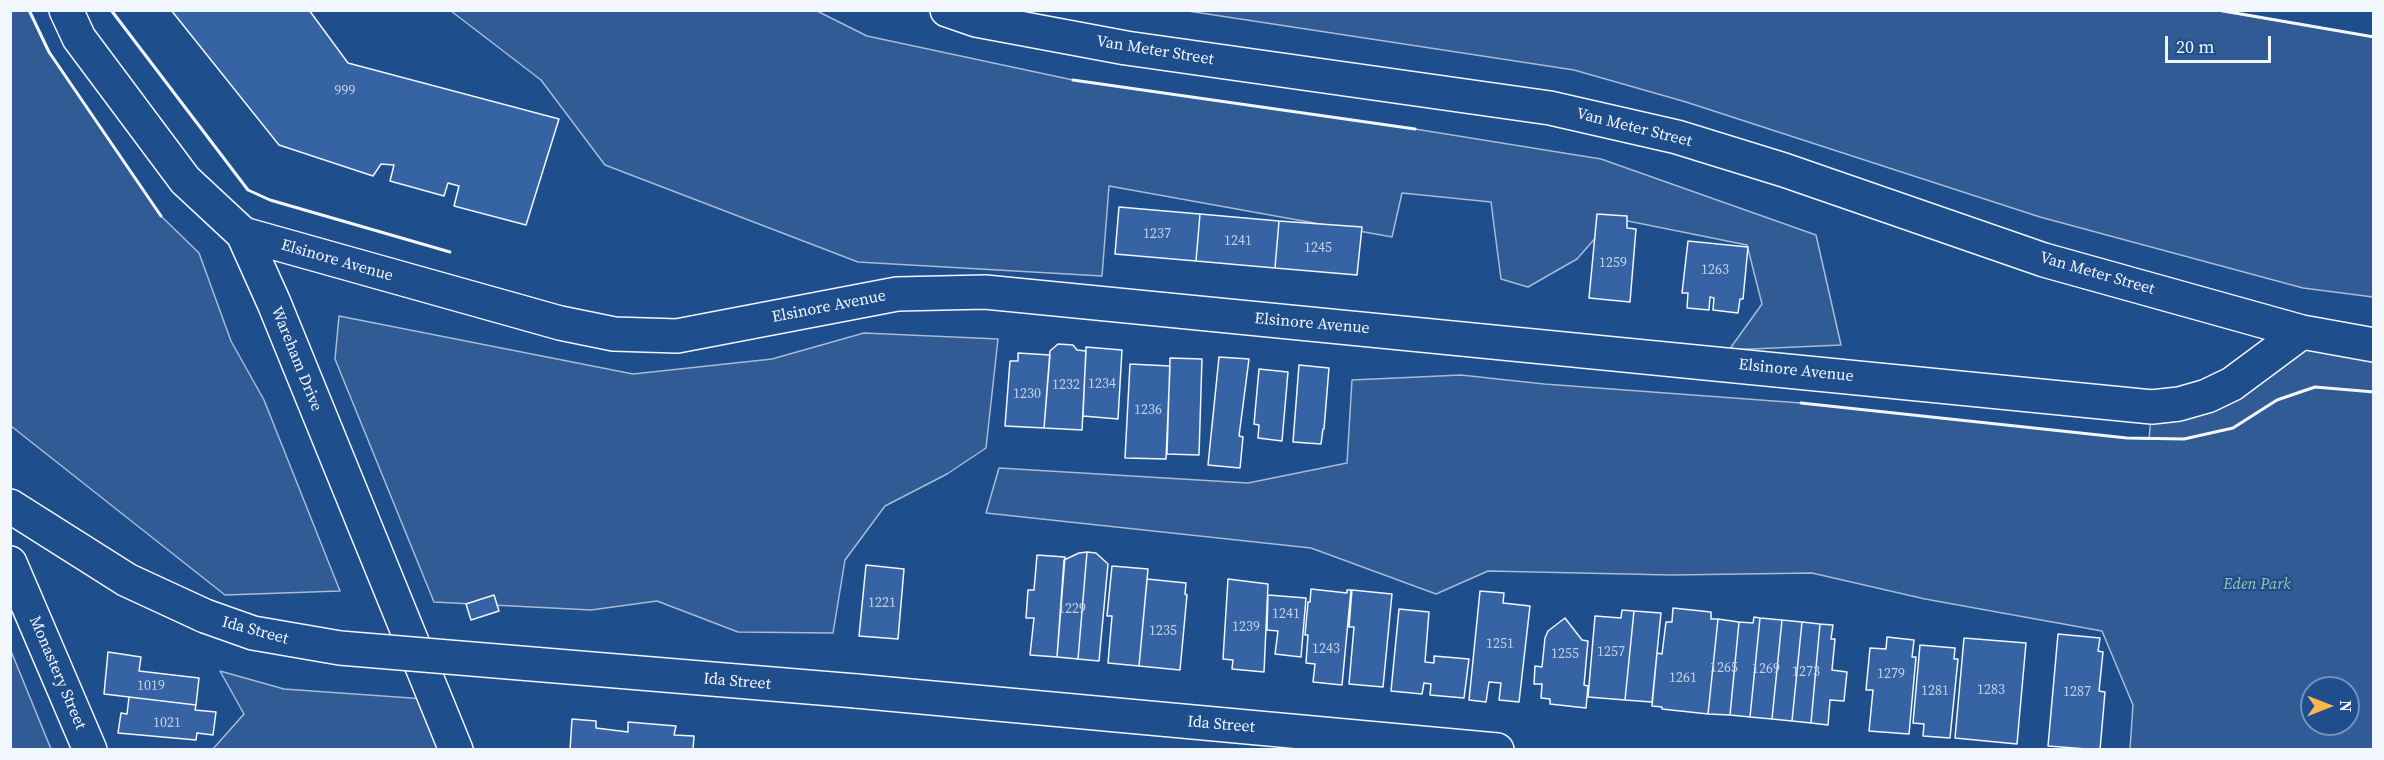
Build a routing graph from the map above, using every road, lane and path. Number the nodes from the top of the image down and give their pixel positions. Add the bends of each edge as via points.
1 (66, 10) edge
2 (947, 10) edge
3 (243, 234) junction
4 (2302, 332) junction
5 (2373, 345) edge
6 (10, 506) edge
7 (10, 563) edge
8 (1226, 738) edge
9 (90, 750) edge
10 (456, 750) edge
11 (1497, 750) edge

1 - 3 street, Wareham Drive via 79,38 185,180
2 - 4 street, Van Meter Street via 976,20 1126,48 1550,108 1677,137 2044,260
3 - 4 street, Elsinore Avenue via 560,323 614,334 677,336 897,294 985,292 2152,406 2179,404 2223,388
3 - 10 street, Wareham Drive
4 - 5 street
6 - 8 street, Ida Street, bridge via 127,580 253,633 340,648 856,692
7 - 9 street, Monastery Street
8 - 11 street, Ida Street

